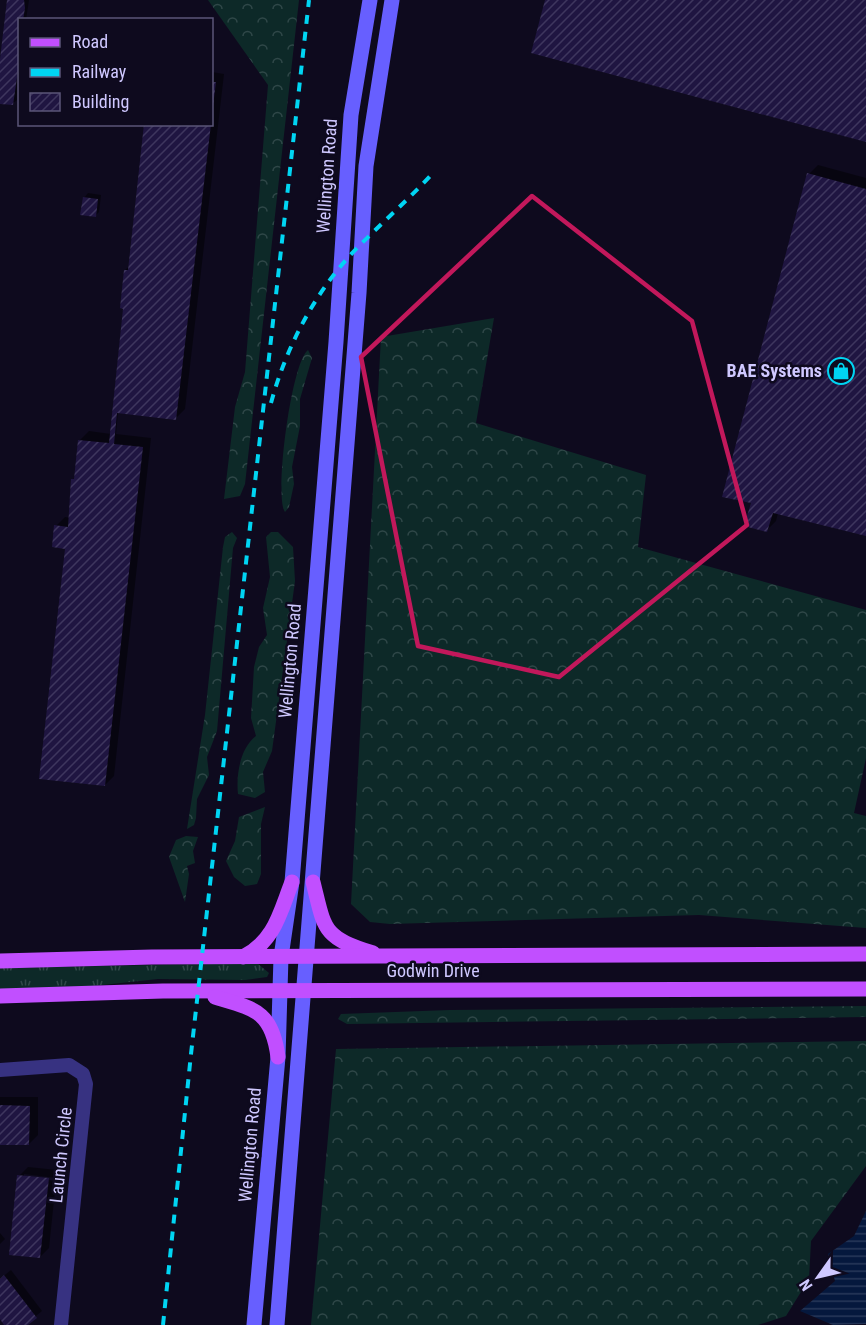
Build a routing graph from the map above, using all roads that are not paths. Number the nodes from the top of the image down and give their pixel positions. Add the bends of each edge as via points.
1 (370, 0) edge
2 (392, 0) edge
3 (292, 882) junction
4 (313, 882) junction
5 (866, 954) edge
6 (243, 957) junction
7 (281, 957) junction
8 (304, 957) junction
9 (384, 957) junction
10 (0, 961) edge
11 (866, 989) edge
12 (303, 991) junction
13 (198, 992) junction
14 (280, 992) junction
15 (0, 996) edge
16 (278, 1057) junction
17 (0, 1070) edge
18 (61, 1325) edge
19 (255, 1325) edge
20 (277, 1325) edge

1 - 3 main road, Wellington Road via 351,115
2 - 4 main road via 366,166
3 - 6 main road via 274,931 264,944
3 - 7 main road, Wellington Road
4 - 8 main road
4 - 9 main road via 325,928 332,936
5 - 9 main road, Godwin Drive
6 - 7 main road, Godwin Drive
6 - 10 main road, Godwin Drive
7 - 8 main road, Godwin Drive
7 - 14 main road, Wellington Road
8 - 9 main road, Godwin Drive
8 - 12 main road
11 - 12 main road, Godwin Drive
12 - 14 main road, Godwin Drive
12 - 20 main road
13 - 14 main road, Godwin Drive
13 - 15 main road, Godwin Drive
13 - 16 main road via 260,1014 273,1031
14 - 16 main road, Wellington Road
16 - 19 main road, Wellington Road
17 - 18 street, Launch Circle via 69,1065 83,1074 86,1084

